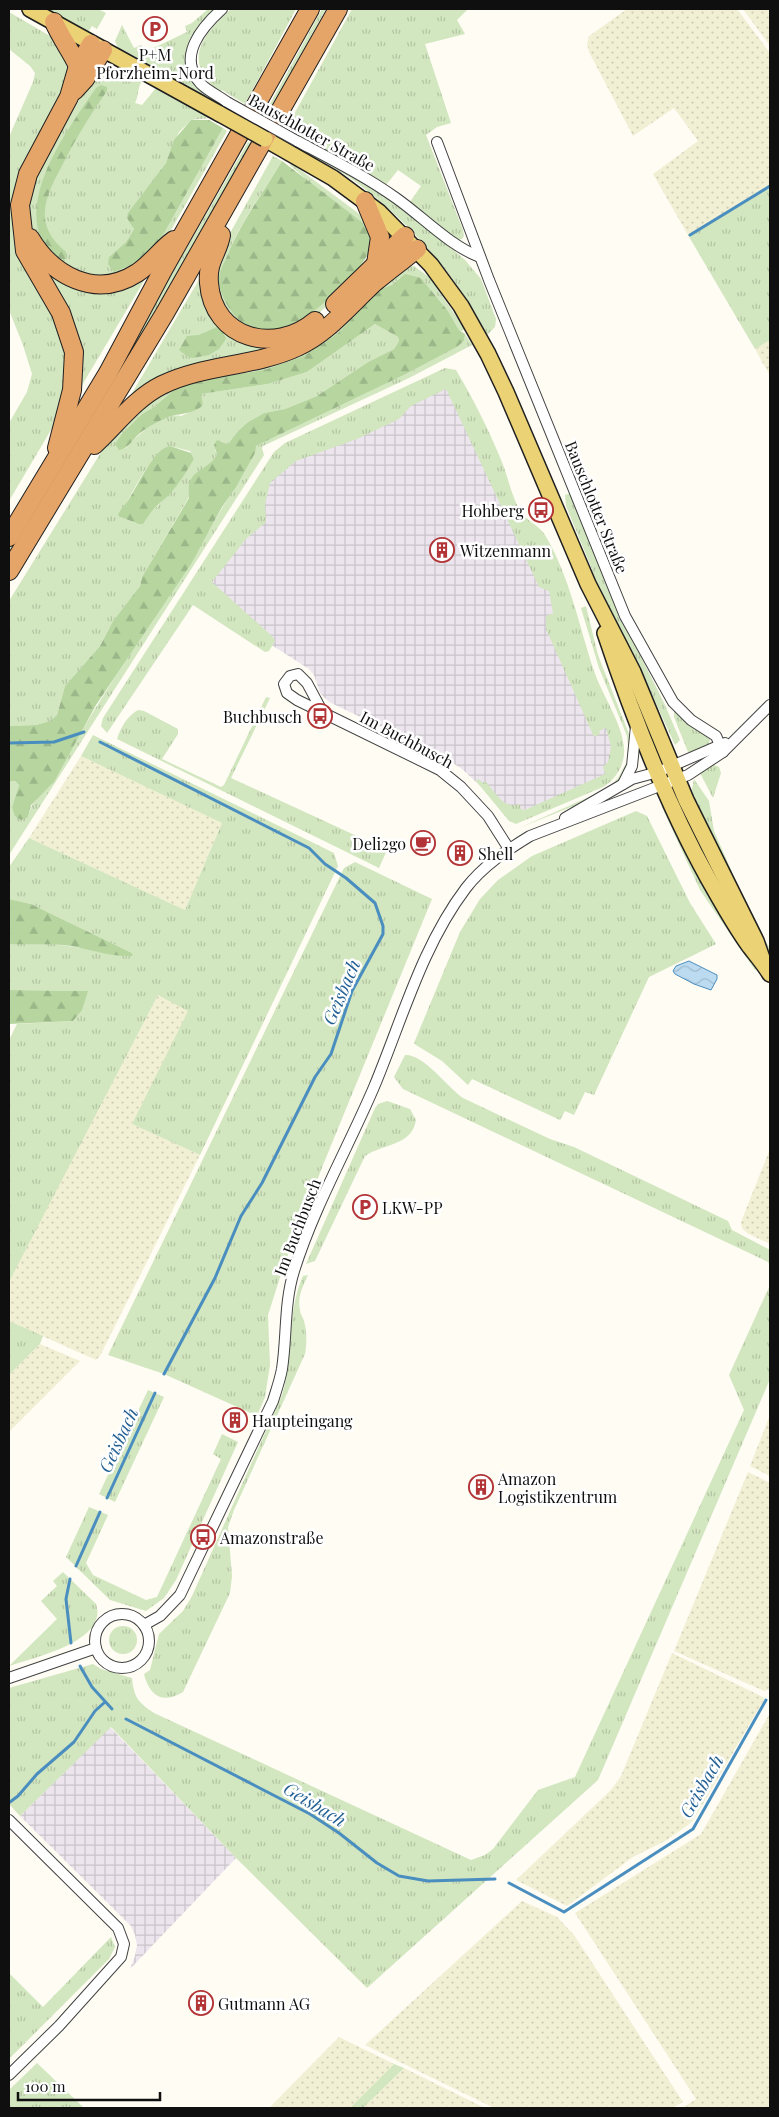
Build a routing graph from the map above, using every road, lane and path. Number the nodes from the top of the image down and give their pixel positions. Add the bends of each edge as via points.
1 (30, 9) edge
2 (222, 9) edge
3 (310, 9) edge
4 (338, 9) edge
5 (54, 22) junction
6 (97, 47) junction
7 (78, 66) junction
8 (69, 97) junction
9 (224, 108) junction
10 (437, 142) dead end
11 (365, 201) junction
12 (226, 208) junction
13 (22, 225) junction
14 (184, 232) junction
15 (411, 243) junction
16 (480, 257) junction
17 (376, 264) junction
18 (79, 458) junction
19 (52, 467) junction
20 (9, 537) edge
21 (9, 571) edge
22 (588, 584) junction
23 (770, 705) edge
24 (322, 711) dead end
25 (636, 720) junction
26 (722, 749) junction
27 (676, 772) junction
28 (661, 778) junction
29 (622, 785) junction
30 (556, 825) junction
31 (509, 848) junction
32 (767, 969) edge
33 (144, 1626) junction
34 (96, 1648) junction
35 (9, 1678) edge
36 (9, 1820) edge
37 (9, 2075) edge

1 - 5 main road
2 - 9 street, Bauschlotter Straße via 195,40 192,59 200,83
3 - 14 highway
4 - 12 highway
5 - 6 main road
5 - 7 highway
6 - 7 highway
6 - 8 highway via 85,79
6 - 9 main road via 155,79
7 - 8 highway
8 - 13 highway via 28,174 21,197
9 - 11 main road, bridge
9 - 16 street, Bauschlotter Straße, bridge via 297,141 372,182 421,215 468,253
10 - 16 street, Bauschlotter Straße
11 - 15 main road
11 - 17 highway via 380,237
12 - 17 highway via 220,239 210,264 210,290 226,321 252,337 276,340 299,333
12 - 18 highway
13 - 14 highway via 37,251 51,266 73,279 98,283 114,282 136,274
13 - 19 highway via 25,251 61,313 74,352 72,390
14 - 19 highway via 108,373
15 - 17 highway
15 - 18 highway via 376,282 305,343 275,356 192,373 160,386 133,405
15 - 22 main road via 445,283 480,338
16 - 26 street, Bauschlotter Straße via 625,616 673,702 691,720 716,736
18 - 21 highway
19 - 20 highway
22 - 25 main road
22 - 27 main road via 633,672
23 - 26 street
24 - 31 street, Im Buchbusch via 440,770 488,816
25 - 28 main road
25 - 29 street via 632,766
26 - 27 street
27 - 28 street
27 - 28 street
27 - 32 main road via 686,800
28 - 29 street, Im Buchbusch via 641,776
28 - 30 street, Im Buchbusch
28 - 32 main road via 708,879
29 - 30 street, Im Buchbusch
30 - 31 street, Im Buchbusch
31 - 33 street, Im Buchbusch via 467,886 443,922 298,1258 285,1318 282,1370 273,1402 180,1595 160,1616
33 - 34 street via 124,1615 108,1619 98,1631
33 - 34 street via 148,1648 140,1662 133,1666 110,1666
34 - 35 street
36 - 37 street via 118,1928 124,1944 121,1957 108,1974

